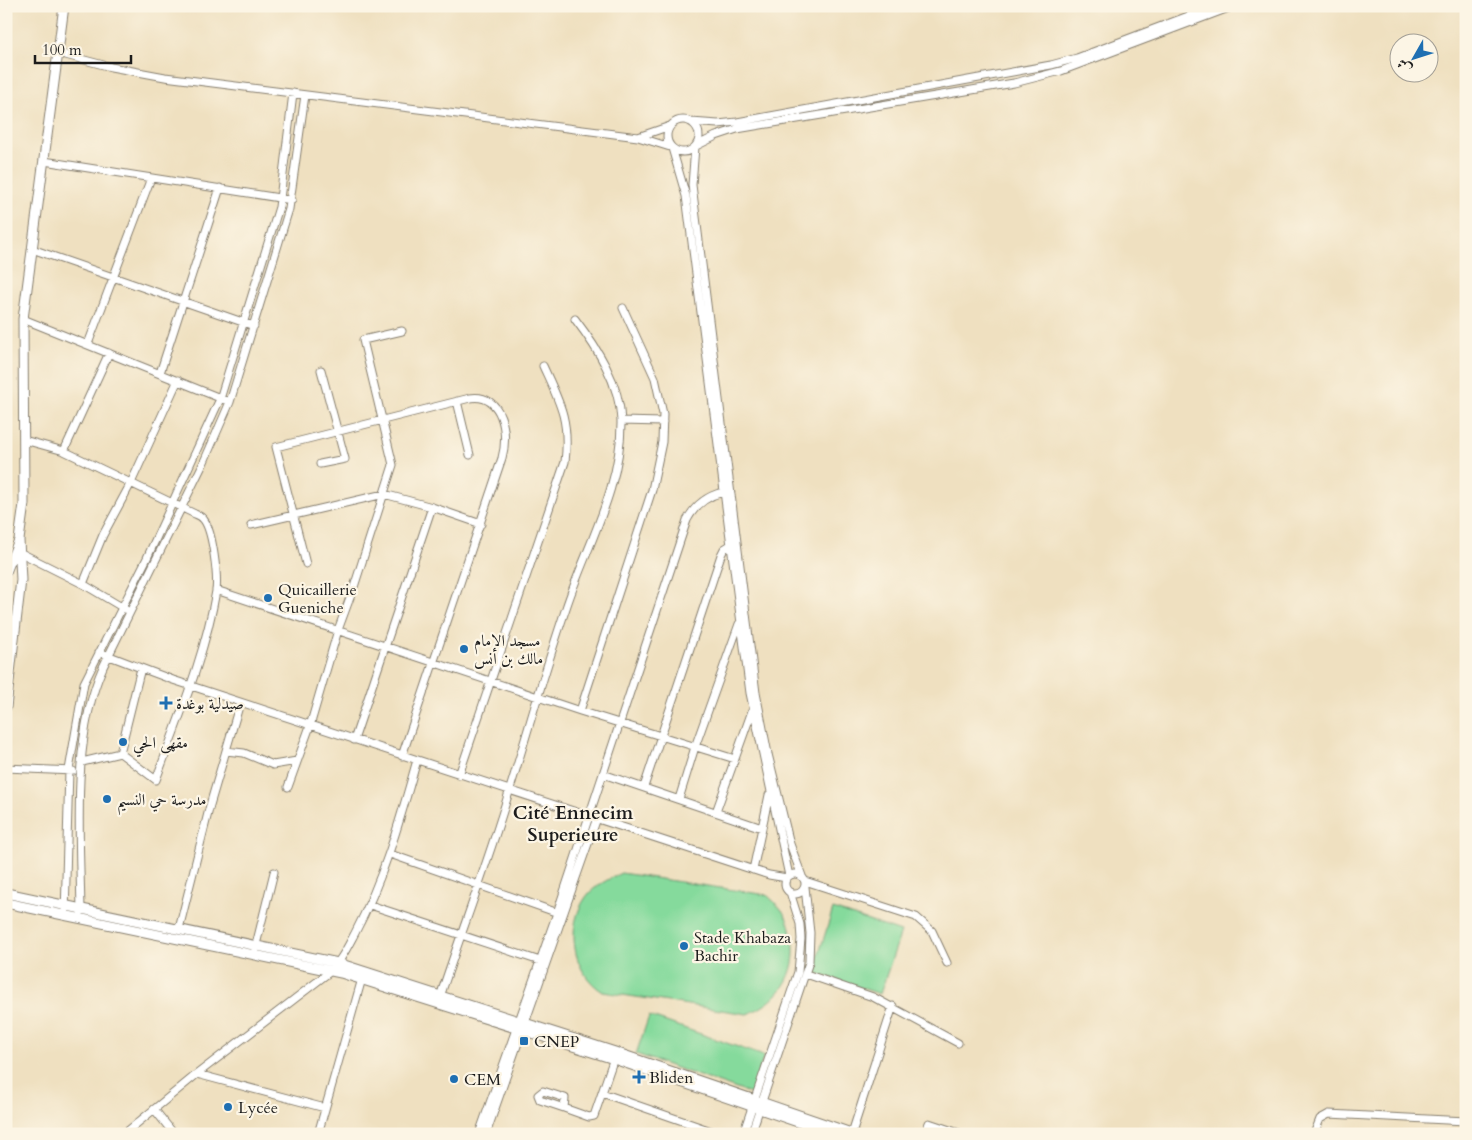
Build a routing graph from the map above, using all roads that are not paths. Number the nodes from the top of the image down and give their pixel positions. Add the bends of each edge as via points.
1 (64, 6) edge
2 (1215, 6) edge
3 (1234, 6) edge
4 (58, 53) junction
5 (1024, 70) junction
6 (1012, 71) junction
7 (1028, 80) junction
8 (1014, 83) junction
9 (293, 94) junction
10 (305, 95) junction
11 (691, 122) junction
12 (670, 126) junction
13 (638, 137) junction
14 (671, 147) junction
15 (696, 147) junction
16 (44, 161) junction
17 (151, 178) junction
18 (220, 188) junction
19 (281, 198) junction
20 (292, 200) junction
21 (32, 249) junction
22 (113, 277) junction
23 (184, 302) junction
24 (622, 308) dead end
25 (23, 318) junction
26 (575, 319) dead end
27 (243, 323) junction
28 (254, 326) junction
29 (402, 330) dead end
30 (88, 344) junction
31 (109, 353) junction
32 (542, 366) dead end
33 (321, 370) dead end
34 (160, 373) junction
35 (178, 380) junction
36 (220, 399) junction
37 (457, 401) junction
38 (230, 402) junction
39 (382, 420) junction
40 (621, 421) junction
41 (663, 422) junction
42 (339, 431) junction
43 (24, 440) junction
44 (64, 450) junction
45 (470, 455) dead end
46 (320, 464) dead end
47 (131, 483) junction
48 (724, 492) junction
49 (384, 494) junction
50 (172, 503) junction
51 (182, 507) junction
52 (432, 507) junction
53 (293, 514) junction
54 (481, 524) junction
55 (251, 525) dead end
56 (18, 540) junction
57 (734, 544) junction
58 (21, 553) junction
59 (306, 564) dead end
60 (6, 572) edge
61 (83, 584) junction
62 (216, 590) junction
63 (122, 607) junction
64 (130, 612) junction
65 (740, 622) junction
66 (338, 630) junction
67 (384, 646) junction
68 (99, 652) junction
69 (108, 655) junction
70 (435, 663) junction
71 (141, 668) junction
72 (492, 680) junction
73 (190, 686) junction
74 (539, 696) junction
75 (240, 702) junction
76 (6, 706) edge
77 (752, 710) junction
78 (580, 711) junction
79 (620, 723) junction
80 (310, 726) junction
81 (661, 736) junction
82 (354, 740) junction
83 (694, 747) junction
84 (226, 751) junction
85 (120, 753) junction
86 (402, 756) junction
87 (735, 759) junction
88 (417, 760) junction
89 (297, 761) junction
90 (82, 762) junction
91 (6, 768) edge
92 (69, 770) junction
93 (80, 771) junction
94 (603, 774) junction
95 (459, 775) junction
96 (288, 787) dead end
97 (644, 787) junction
98 (510, 791) junction
99 (770, 792) junction
100 (679, 799) junction
101 (716, 812) junction
102 (594, 817) junction
103 (762, 828) junction
104 (390, 854) junction
105 (753, 870) junction
106 (274, 872) dead end
107 (769, 875) junction
108 (788, 877) junction
109 (804, 881) junction
110 (479, 884) junction
111 (788, 890) junction
112 (6, 893) edge
113 (6, 903) edge
114 (66, 905) junction
115 (370, 905) junction
116 (81, 913) junction
117 (561, 914) junction
118 (66, 915) junction
119 (177, 932) junction
120 (460, 936) junction
121 (254, 950) junction
122 (540, 961) junction
123 (947, 963) dead end
124 (335, 966) junction
125 (806, 974) junction
126 (363, 975) junction
127 (439, 1000) junction
128 (893, 1006) junction
129 (521, 1026) junction
130 (958, 1043) dead end
131 (614, 1056) junction
132 (197, 1074) junction
133 (602, 1093) junction
134 (757, 1105) junction
135 (325, 1108) junction
136 (564, 1108) dead end
137 (154, 1109) junction
138 (1466, 1121) edge
139 (124, 1134) edge
140 (174, 1134) edge
141 (318, 1134) edge
142 (479, 1134) edge
143 (486, 1134) edge
144 (720, 1134) edge
145 (744, 1134) edge
146 (751, 1134) edge
147 (833, 1134) edge
148 (853, 1134) edge
149 (925, 1134) edge
150 (962, 1134) edge
151 (1314, 1134) edge

1 - 4 street
2 - 5 street via 1077,58
3 - 7 street via 1072,68
4 - 9 street via 165,77
4 - 16 street
5 - 6 street
5 - 7 street
6 - 8 street
6 - 11 street via 737,122
7 - 8 street
8 - 15 street via 737,129
9 - 10 street
9 - 19 street
10 - 13 street
10 - 20 street
11 - 12 street via 680,120
11 - 15 street via 699,134
12 - 13 street
12 - 14 street via 667,137
13 - 14 street
14 - 15 street via 684,152
14 - 48 street via 686,196
15 - 57 street via 692,185
16 - 17 street
16 - 21 street
17 - 18 street
17 - 22 street
18 - 19 street
18 - 23 street
19 - 20 street
19 - 27 street
20 - 28 street
21 - 22 street
21 - 25 street
22 - 23 street
22 - 30 street
23 - 27 street
23 - 34 street
24 - 41 street via 655,378
25 - 30 street
25 - 43 street
26 - 40 street via 610,376
27 - 28 street
27 - 36 street
28 - 38 street
29 - 39 street via 364,340
30 - 31 street
31 - 34 street
31 - 44 street
32 - 72 street via 564,415 568,439 565,462
33 - 42 street
34 - 35 street
35 - 36 street
35 - 47 street
36 - 38 street
36 - 50 street
37 - 39 street
37 - 45 street
37 - 54 street via 486,398 498,410 506,434 502,458
38 - 51 street
39 - 42 street
39 - 49 street via 393,466
40 - 41 street
40 - 74 street via 617,468 566,607
41 - 78 street via 658,472
42 - 46 street via 345,458
42 - 53 street via 276,447
43 - 44 street
43 - 56 street via 24,504
44 - 47 street
47 - 50 street
47 - 61 street via 103,535
48 - 57 street
48 - 79 street via 708,497 687,520
49 - 52 street
49 - 53 street
49 - 66 street
50 - 51 street
50 - 63 street
51 - 62 street via 201,517 206,524
51 - 64 street
52 - 54 street
52 - 67 street
53 - 55 street
53 - 59 street
54 - 70 street
56 - 58 street
56 - 60 street
57 - 65 street
57 - 81 street via 721,556
57 - 109 street via 761,718 790,844
58 - 61 street
58 - 76 street via 21,580
61 - 63 street
62 - 66 street
62 - 73 street
63 - 64 street
63 - 68 street
64 - 69 street
65 - 77 street
65 - 83 street
66 - 67 street
66 - 80 street
67 - 70 street
67 - 82 street
68 - 69 street
68 - 92 street via 84,683
69 - 71 street
69 - 90 street via 92,695
70 - 72 street
70 - 86 street
71 - 73 street
71 - 85 street
72 - 74 street
72 - 95 street
73 - 75 street
73 - 85 street via 156,780
74 - 78 street
74 - 98 street
75 - 80 street
75 - 84 street
77 - 87 street
77 - 99 street
78 - 79 street
79 - 81 street
79 - 94 street
80 - 82 street
80 - 89 street
81 - 83 street
81 - 97 street
82 - 86 street
83 - 87 street
83 - 100 street
84 - 89 street via 244,753 273,765
84 - 119 street
85 - 90 street
86 - 88 street
87 - 101 street
88 - 95 street
88 - 104 street
89 - 96 street
90 - 93 street
91 - 92 street
92 - 93 street
92 - 114 street
93 - 116 street via 78,845
94 - 97 street
94 - 102 street
95 - 98 street
97 - 100 street
98 - 102 street
98 - 110 street
99 - 103 street
99 - 108 street
100 - 101 street
101 - 103 street
102 - 105 street
102 - 117 street
103 - 105 street
104 - 110 street
104 - 115 street
105 - 107 street
106 - 121 street
107 - 108 street
107 - 111 street
108 - 109 street via 796,874
108 - 111 street
109 - 111 street via 800,892
109 - 123 street via 916,917 932,931
109 - 125 street via 810,933
110 - 117 street
110 - 120 street
111 - 134 street via 800,924 801,958
112 - 114 street
113 - 118 street
114 - 116 street
114 - 118 street
115 - 120 street
115 - 124 street
116 - 118 street
116 - 119 street
117 - 122 street
117 - 129 street
119 - 121 street
120 - 122 street
120 - 127 street
121 - 124 street
122 - 129 street
124 - 126 street
124 - 132 street
125 - 128 street via 860,991
125 - 134 street
126 - 127 street
126 - 135 street
127 - 129 street
128 - 130 street
128 - 148 street
129 - 131 street
129 - 142 street
129 - 143 street
131 - 133 street
131 - 134 street
132 - 135 street
132 - 137 street
133 - 136 street via 593,1117
133 - 144 street
134 - 145 street
134 - 146 street
134 - 147 street
134 - 148 street
135 - 141 street
137 - 139 street
137 - 140 street
138 - 151 street via 1329,1114 1320,1119
149 - 150 street via 929,1123

